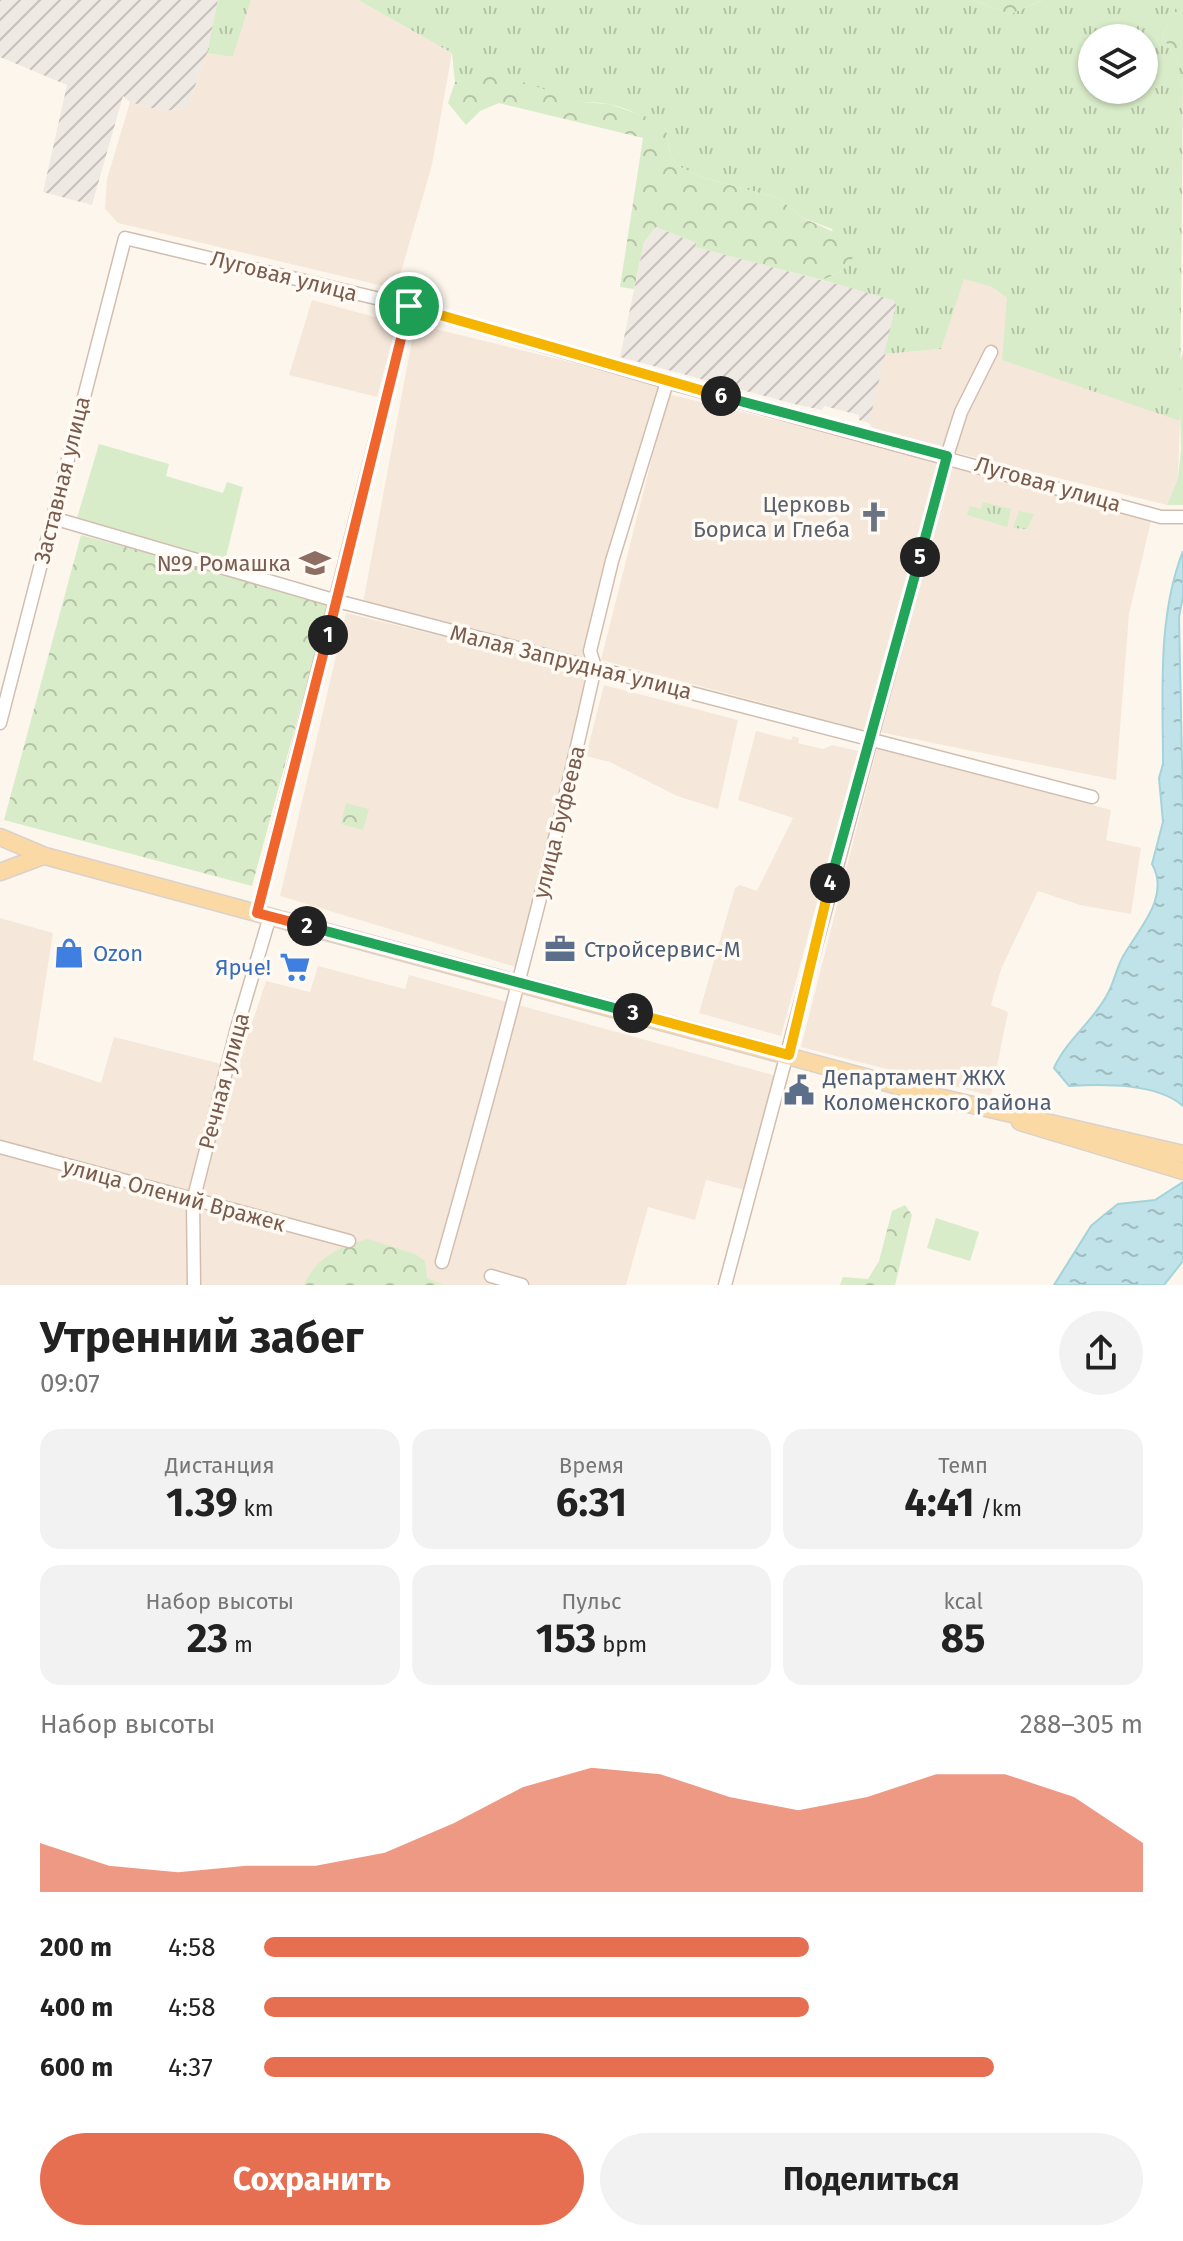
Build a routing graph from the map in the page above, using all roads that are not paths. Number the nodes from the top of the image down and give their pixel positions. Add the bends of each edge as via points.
1 (125, 238) joint
2 (409, 306) junction
3 (991, 352) dead end
4 (667, 382) junction
5 (947, 456) junction
6 (1183, 517) edge
7 (53, 518) junction
8 (337, 601) junction
9 (595, 667) junction
10 (0, 723) edge
11 (871, 739) junction
12 (1092, 797) dead end
13 (0, 837) edge
14 (45, 856) junction
15 (0, 872) edge
16 (264, 914) junction
17 (520, 983) junction
18 (789, 1055) junction
19 (0, 1147) edge
20 (1183, 1154) edge
21 (1154, 1155) junction
22 (1183, 1171) edge
23 (193, 1201) junction
24 (349, 1241) dead end
25 (442, 1262) dead end
26 (491, 1276) dead end
27 (194, 1285) edge
28 (522, 1285) edge
29 (725, 1285) edge

1 - 2 street, Луговая улица
1 - 7 street, Заставная улица
2 - 4 street, Луговая улица
2 - 8 street, Речная улица
3 - 5 street
4 - 5 street, Луговая улица
4 - 9 street, улица Буфеева via 612,561 590,651
5 - 6 street, Луговая улица via 1161,517
5 - 11 street
7 - 8 street, Малая Запрудная улица
7 - 10 street, Заставная улица
8 - 9 street, Малая Запрудная улица
8 - 16 street, Речная улица
9 - 11 street, Малая Запрудная улица
9 - 17 street, улица Буфеева
11 - 12 street, Малая Запрудная улица
11 - 18 street
13 - 14 main road
14 - 15 main road
14 - 16 main road
16 - 17 main road
16 - 23 street, Речная улица
17 - 18 main road
17 - 25 street, улица Буфеева
18 - 21 main road via 976,1106 1043,1131
18 - 29 street
19 - 23 street, улица Олений Вражек
20 - 21 main road
21 - 22 main road
23 - 24 street, улица Олений Вражек
23 - 27 street, Речная улица
26 - 28 street

